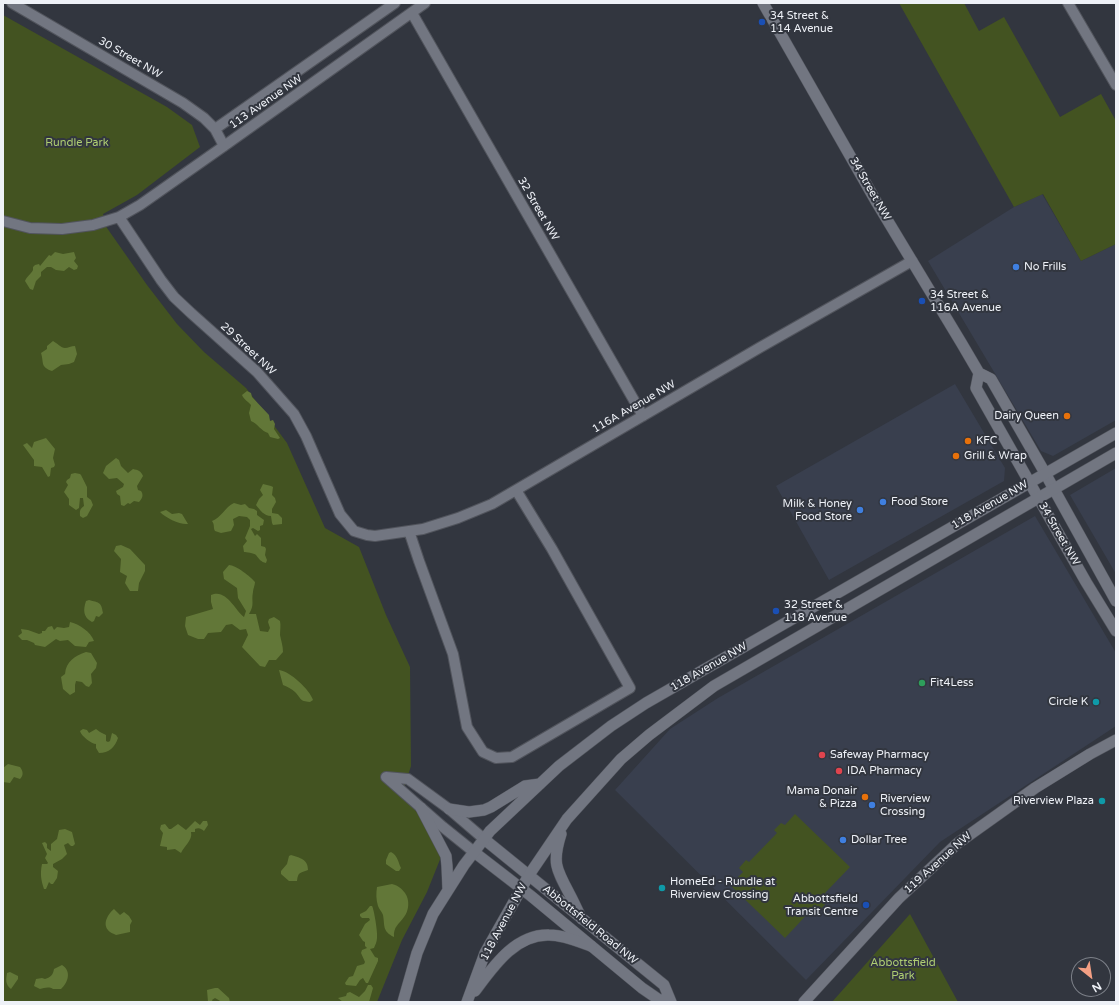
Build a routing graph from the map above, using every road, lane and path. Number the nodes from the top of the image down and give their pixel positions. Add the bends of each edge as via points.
1 (12, 3) edge
2 (395, 3) edge
3 (425, 3) edge
4 (763, 3) edge
5 (1068, 3) edge
6 (23, 6) edge
7 (412, 13) junction
8 (1116, 85) edge
9 (215, 129) junction
10 (224, 146) junction
11 (118, 217) junction
12 (3, 221) edge
13 (912, 261) junction
14 (979, 373) junction
15 (643, 416) junction
16 (1116, 433) edge
17 (1116, 453) edge
18 (1045, 473) junction
19 (1030, 483) junction
20 (516, 490) junction
21 (1054, 490) junction
22 (1039, 499) junction
23 (409, 530) junction
24 (354, 531) joint
25 (1116, 601) edge
26 (1116, 631) edge
27 (1116, 740) edge
28 (540, 784) junction
29 (421, 808) junction
30 (449, 809) junction
31 (567, 819) junction
32 (484, 839) junction
33 (474, 852) junction
34 (529, 875) junction
35 (520, 889) junction
36 (448, 890) junction
37 (582, 919) junction
38 (591, 946) junction
39 (467, 1001) edge
40 (403, 1002) edge
41 (804, 1002) edge

1 - 6 street, 30 Street NW
2 - 9 street, 113 Avenue NW
3 - 7 street, 113 Avenue NW
4 - 13 main road, 34 Street NW
5 - 8 street
6 - 9 street, 30 Street NW via 183,103
7 - 10 street, 113 Avenue NW
7 - 15 street, 32 Street NW
9 - 10 street, 30 Street NW
10 - 11 street, 113 Avenue NW
11 - 12 street, 113 Avenue NW via 93,225 62,229 30,228
11 - 24 street, 29 Street NW via 174,296 257,372 294,414 340,514
13 - 14 main road, 34 Street NW
13 - 15 street, 116A Avenue NW
14 - 18 main road, 34 Street NW via 991,379
14 - 19 main road, 34 Street NW via 976,388
15 - 20 street, 116A Avenue NW
16 - 18 main road, 118 Avenue NW
17 - 21 main road, 118 Avenue NW
18 - 19 main road, 118 Avenue NW
18 - 21 main road, 34 Street NW
19 - 22 main road, 34 Street NW
19 - 28 main road, 118 Avenue NW via 646,703 581,748
20 - 23 street, 116A Avenue NW via 492,504 458,518 422,529
20 - 23 street via 630,688 512,757 496,758 482,752 467,727 454,654
21 - 22 main road, 118 Avenue NW
21 - 25 main road, 34 Street NW
22 - 26 main road, 34 Street NW
22 - 31 main road, 118 Avenue NW via 714,686 621,759
23 - 24 street, 116A Avenue NW via 376,536
27 - 41 main road, 119 Avenue NW via 1036,788 958,843 899,898
28 - 30 main road via 525,786 484,810 469,812
28 - 32 main road, 118 Avenue NW
29 - 30 street via 386,777 408,779
29 - 33 street
29 - 36 main road via 446,856
30 - 32 street
31 - 34 main road, 118 Avenue NW
31 - 37 main road via 557,848 556,867
32 - 33 main road, 118 Avenue NW
32 - 34 main road, Abbottsfield Road NW
33 - 35 main road, Abbottsfield Road NW
33 - 36 main road, 118 Avenue NW
34 - 35 main road, 118 Avenue NW
34 - 37 main road, Abbottsfield Road NW
35 - 38 main road, Abbottsfield Road NW
35 - 39 main road, 118 Avenue NW via 485,953
36 - 40 main road, 118 Avenue NW via 417,953
37 - 38 main road, Abbottsfield Road NW via 664,985 671,1002 658,999 642,988
38 - 39 main road via 561,936 548,935 526,939 515,945 503,957

